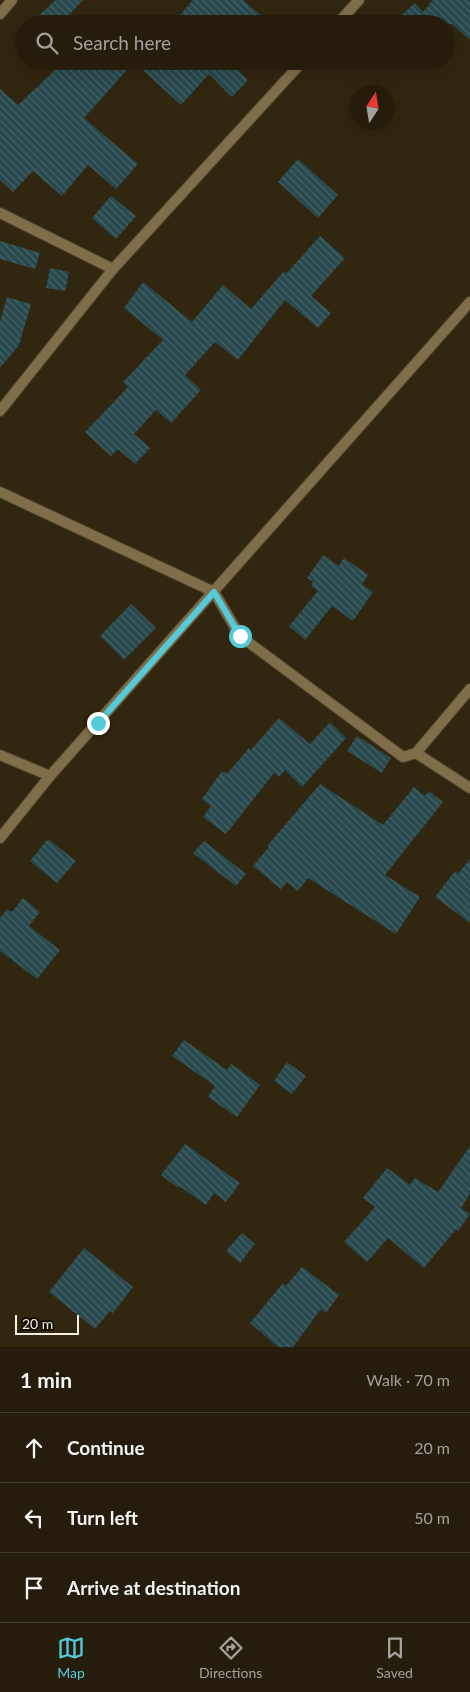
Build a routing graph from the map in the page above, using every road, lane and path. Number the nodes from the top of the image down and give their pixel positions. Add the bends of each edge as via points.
1 (12, 0) edge
2 (359, 0) edge
3 (0, 14) edge
4 (345, 15) edge
5 (295, 70) edge
6 (0, 213) edge
7 (113, 269) junction
8 (470, 302) edge
9 (0, 411) edge
10 (0, 492) edge
11 (214, 592) junction
12 (470, 689) edge
13 (416, 753) junction
14 (0, 755) edge
15 (50, 776) junction
16 (470, 788) edge
17 (0, 838) edge

1 - 3 street
2 - 4 street
5 - 7 street
6 - 7 street
7 - 9 street
8 - 11 street
10 - 11 street
11 - 13 street via 240,636 404,757
11 - 15 street
12 - 13 street
13 - 16 street
14 - 15 street
15 - 17 street

